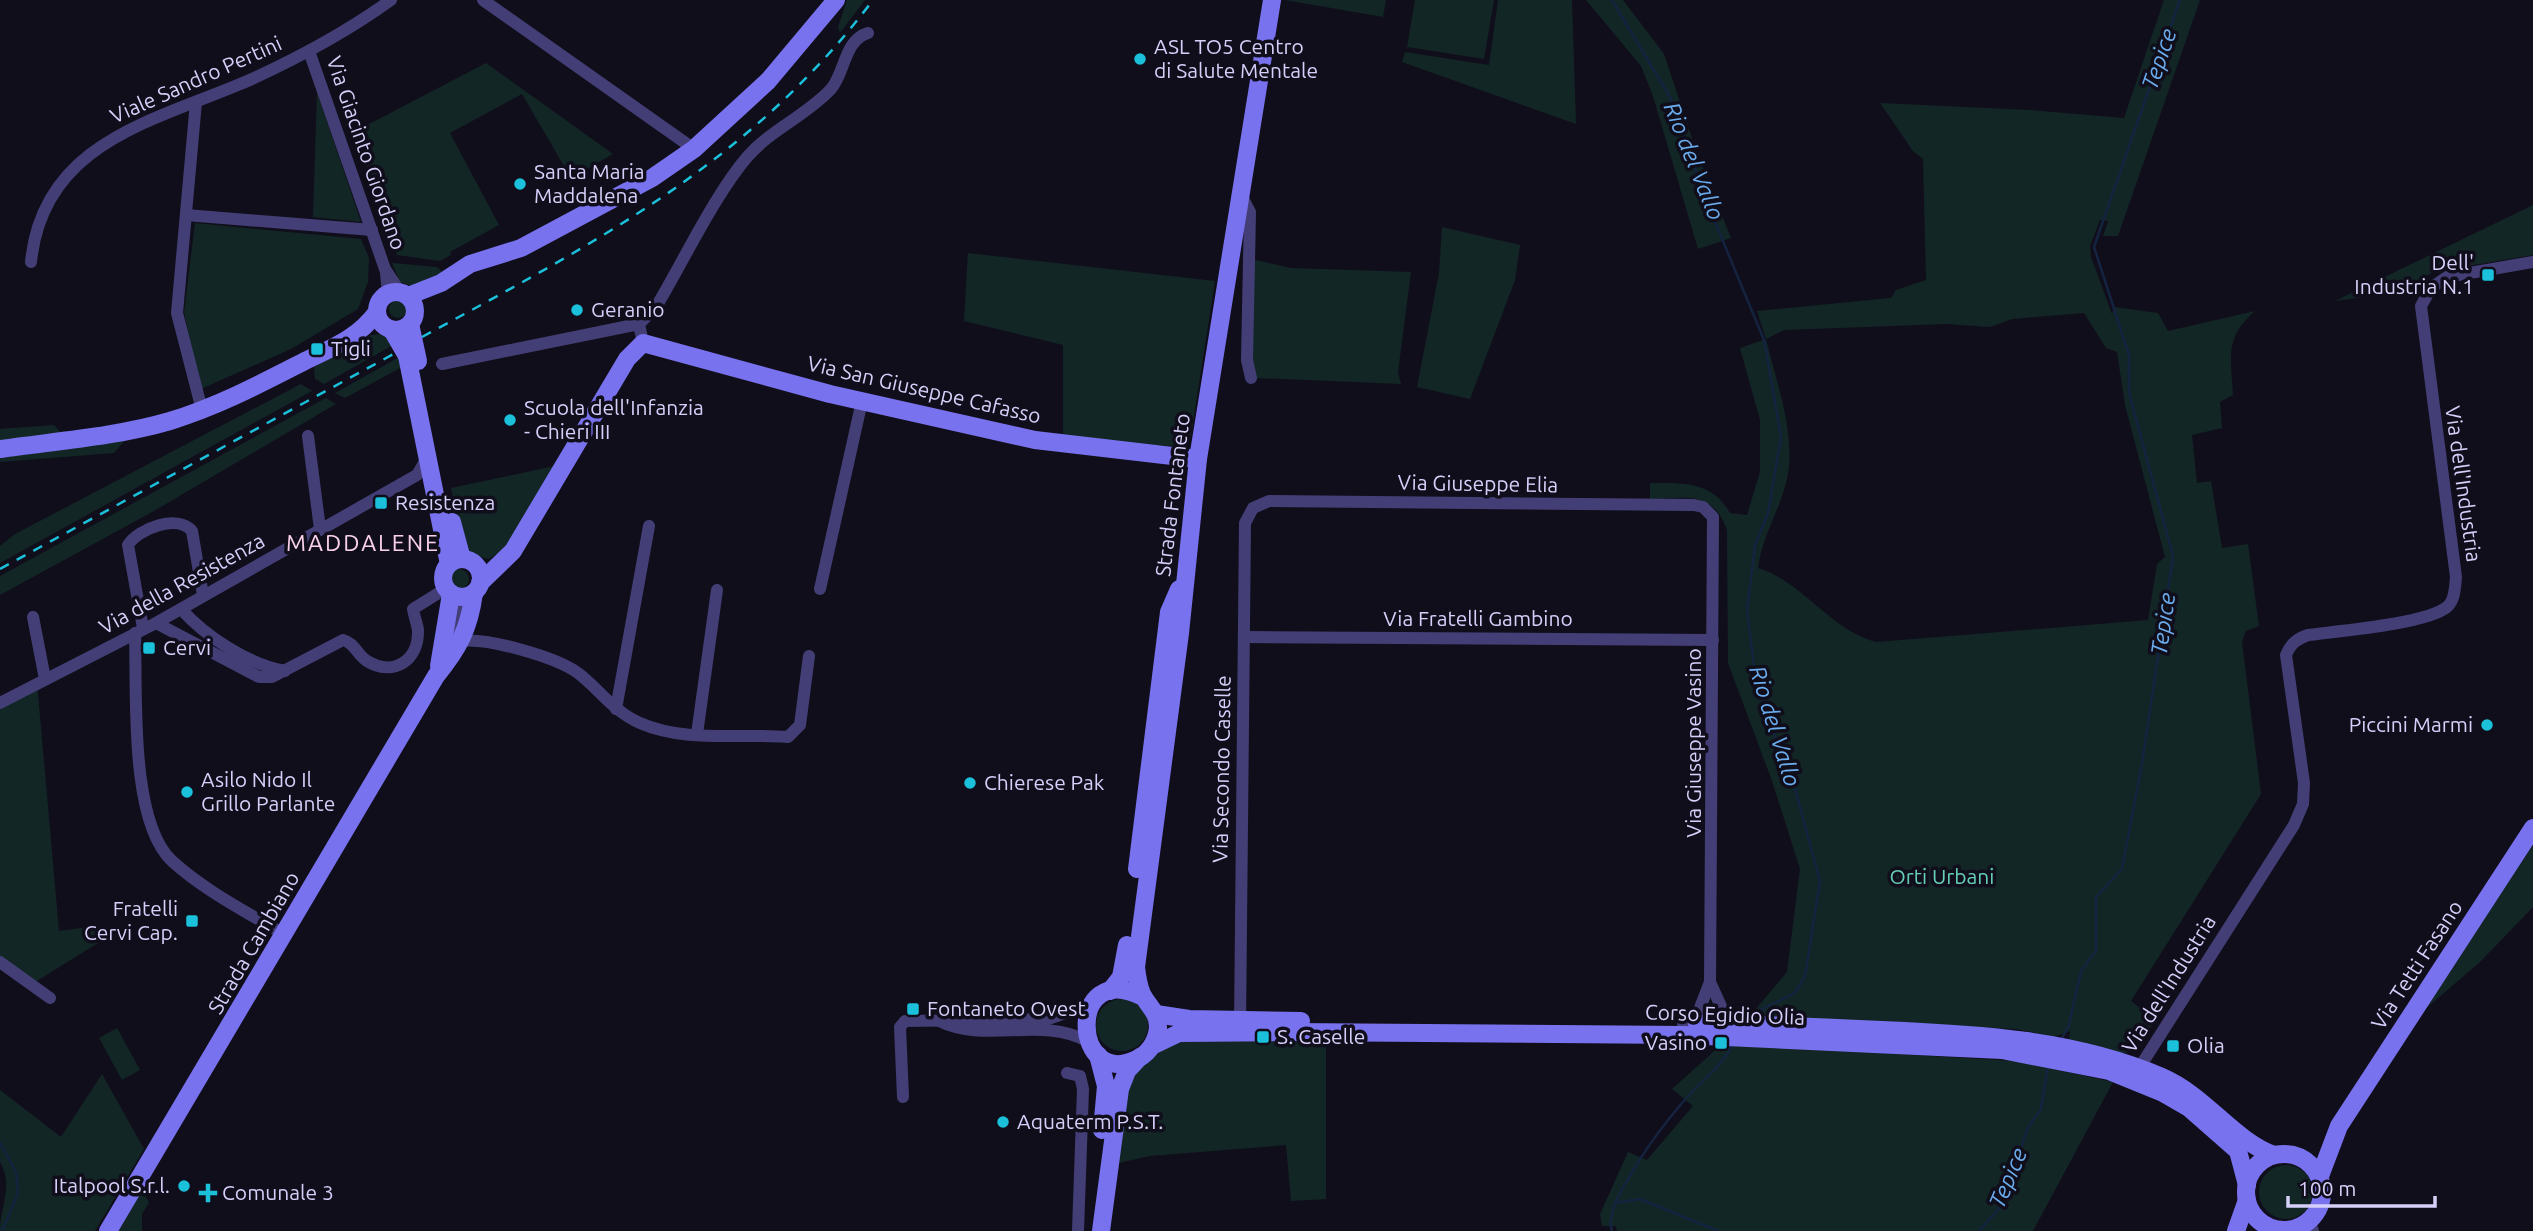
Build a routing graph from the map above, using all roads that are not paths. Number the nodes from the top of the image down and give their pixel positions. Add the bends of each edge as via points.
1 (391, 0) edge
2 (484, 0) edge
3 (836, 0) edge
4 (1272, 0) edge
5 (868, 33) dead end
6 (309, 51) junction
7 (196, 102) junction
8 (694, 149) junction
9 (1239, 191) junction
10 (186, 215) junction
11 (372, 230) junction
12 (31, 262) dead end
13 (2533, 262) edge
14 (404, 303) junction
15 (385, 323) junction
16 (639, 324) junction
17 (643, 343) junction
18 (442, 364) dead end
19 (1251, 378) dead end
20 (862, 401) junction
21 (202, 410) junction
22 (308, 436) dead end
23 (0, 449) edge
24 (427, 458) junction
25 (1198, 459) junction
26 (417, 475) junction
27 (434, 490) junction
28 (1253, 508) joint
29 (1703, 508) joint
30 (649, 526) dead end
31 (320, 529) junction
32 (1186, 573) junction
33 (462, 580) junction
34 (820, 589) dead end
35 (717, 590) dead end
36 (203, 596) junction
37 (181, 609) junction
38 (33, 617) dead end
39 (156, 623) junction
40 (139, 631) junction
41 (1244, 637) junction
42 (1713, 640) junction
43 (461, 641) junction
44 (809, 656) dead end
45 (285, 671) junction
46 (436, 676) junction
47 (45, 679) junction
48 (0, 703) edge
49 (616, 709) junction
50 (697, 734) junction
51 (2533, 828) edge
52 (285, 934) junction
53 (0, 962) edge
54 (1710, 982) junction
55 (1110, 991) junction
56 (1143, 997) junction
57 (50, 998) dead end
58 (1092, 1004) junction
59 (1156, 1014) junction
60 (936, 1019) junction
61 (1683, 1024) junction
62 (1240, 1026) junction
63 (1733, 1030) junction
64 (1093, 1048) junction
65 (1146, 1052) junction
66 (1068, 1073) dead end
67 (2136, 1073) junction
68 (903, 1097) dead end
69 (2339, 1126) junction
70 (2292, 1154) junction
71 (2274, 1155) junction
72 (2320, 1177) junction
73 (2247, 1192) junction
74 (2311, 1226) edge
75 (2265, 1229) edge
76 (108, 1231) edge
77 (1078, 1231) edge
78 (1094, 1231) edge
79 (1101, 1231) edge
80 (2236, 1231) edge

1 - 6 street, Viale Sandro Pertini
2 - 8 street
3 - 8 street via 785,64
4 - 9 street, Strada Fontaneto
5 - 16 street via 844,59 829,91 768,137 742,164 656,307
6 - 7 street, Viale Sandro Pertini
6 - 11 street, Via Giacinto Giordano
7 - 10 street
7 - 12 street, Viale Sandro Pertini via 129,128 80,163 44,211
8 - 14 street via 652,178 554,231 521,248 470,264
9 - 19 street via 1250,212 1247,360
9 - 25 street, Strada Fontaneto
10 - 11 street
10 - 21 street via 177,313
11 - 14 street, Via Giacinto Giordano
13 - 67 street, Via dell'Industria via 2447,277 2431,288 2421,306 2455,592 2448,606 2428,617 2308,635 2289,648 2286,655 2303,804
14 - 15 street
14 - 15 street via 380,301
14 - 33 street, Strada Cambiano
15 - 21 street via 360,331 270,382
15 - 24 street, Strada Cambiano via 407,356
16 - 17 street
16 - 18 street
17 - 20 street, Via San Giuseppe Cafasso
17 - 33 street via 627,359 513,551 500,565
20 - 25 street, Via San Giuseppe Cafasso via 1035,440
20 - 34 street
21 - 23 street via 129,430
22 - 31 street
24 - 26 street
24 - 27 street, Strada Cambiano
25 - 32 street, Strada Fontaneto
26 - 27 street
26 - 31 street, Via della Resistenza
27 - 33 street, Strada Cambiano
28 - 29 street, Via Giuseppe Elia via 1269,501
28 - 41 street, Via Secondo Caselle via 1245,523
29 - 42 street, Via Giuseppe Vasino via 1713,517
30 - 49 street
31 - 36 street, Via della Resistenza
32 - 55 street via 1169,612 1125,966
32 - 56 street, Strada Fontaneto via 1136,967
33 - 43 street, Strada Cambiano via 470,624
33 - 45 street via 413,609 418,632 412,657 400,667 387,669 370,663 351,642 343,640
33 - 46 street, Strada Cambiano
35 - 50 street
36 - 37 street, Via della Resistenza
36 - 40 street via 192,531 187,525 176,522 142,532 128,545
37 - 39 street, Via della Resistenza
37 - 45 street via 227,645 267,667
38 - 47 street
39 - 40 street, Via della Resistenza
39 - 45 street via 258,677
40 - 47 street, Via della Resistenza
40 - 52 street via 141,789 152,831 172,861
41 - 42 street, Via Fratelli Gambino
41 - 62 street, Via Secondo Caselle
42 - 54 street, Via Giuseppe Vasino
43 - 46 street, Strada Cambiano
43 - 49 street via 475,639 554,661 576,672
44 - 50 street via 800,725 788,737
46 - 52 street, Strada Cambiano
47 - 48 street, Via della Resistenza
49 - 50 street via 641,723
51 - 69 street, Via Tetti Fasano
52 - 76 street, Strada Cambiano
53 - 57 street
54 - 61 street, Via Giuseppe Vasino via 1698,1013
54 - 63 street, Via Giuseppe Vasino
55 - 56 street via 1121,989
55 - 58 street
56 - 59 street, Strada Fontaneto
58 - 60 street via 1048,1019
58 - 64 street via 1084,1022
59 - 62 street, Corso Egidio Olia
59 - 65 street via 1158,1025
60 - 64 street via 956,1029 1058,1030
60 - 68 street via 912,1020 900,1027
61 - 62 street, Corso Egidio Olia
61 - 63 street, Corso Egidio Olia
62 - 63 street, Corso Egidio Olia
62 - 65 street, Corso Egidio Olia via 1179,1033
63 - 67 street, Corso Egidio Olia via 2046,1052
64 - 65 street via 1119,1063
64 - 78 street via 1106,1086
65 - 79 street via 1128,1071 1120,1089
66 - 77 street via 1080,1076 1083,1089
67 - 71 street, Corso Egidio Olia via 2190,1093 2256,1149
67 - 73 street, Corso Egidio Olia via 2189,1108 2238,1151
69 - 70 street, Via Tetti Fasano via 2311,1149
69 - 72 street, Via Tetti Fasano
70 - 71 street
70 - 72 street via 2304,1159
71 - 73 street via 2256,1166
72 - 74 street via 2322,1201
73 - 75 street via 2252,1212
73 - 80 street
74 - 75 street

